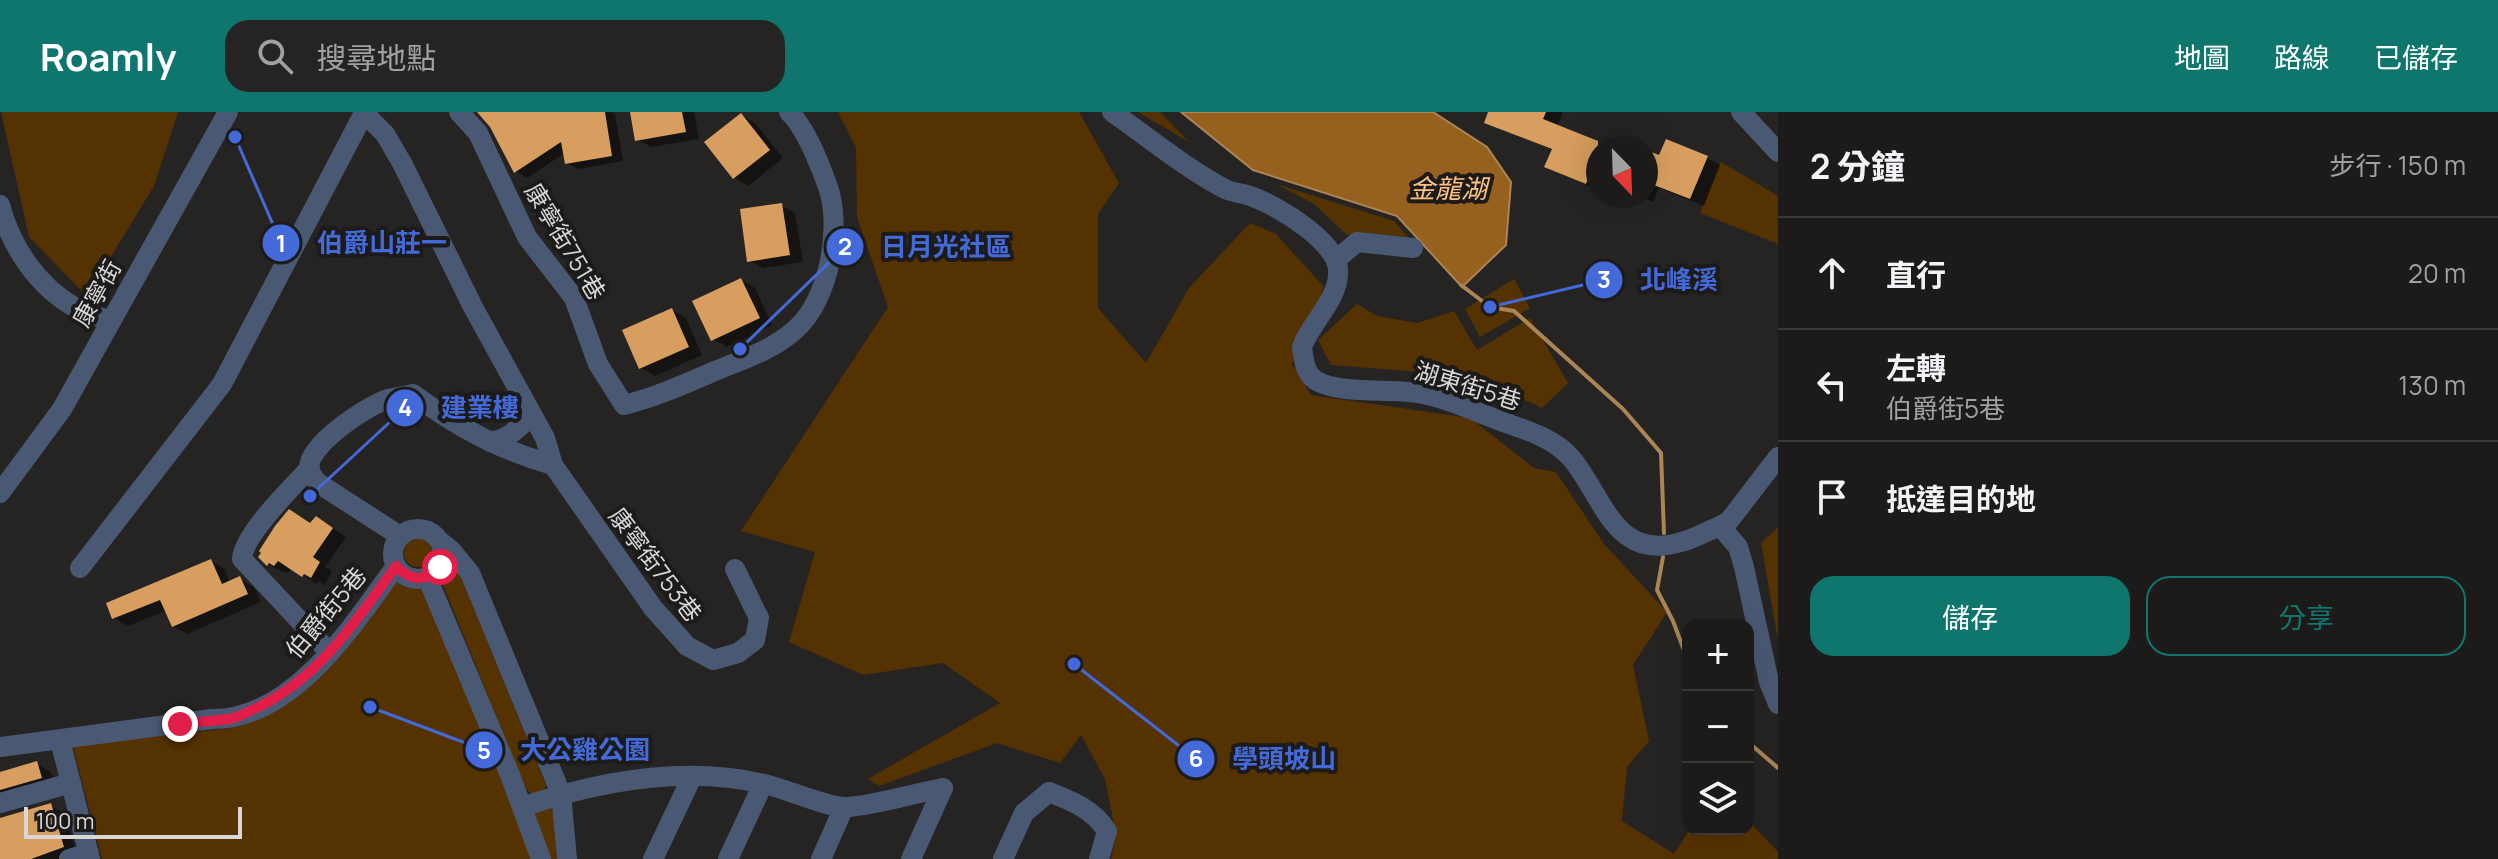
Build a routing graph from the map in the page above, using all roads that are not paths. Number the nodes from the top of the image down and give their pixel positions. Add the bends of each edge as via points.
1 (228, 112) edge
2 (364, 112) edge
3 (459, 112) edge
4 (789, 112) edge
5 (1112, 112) edge
6 (1741, 112) edge
7 (1778, 152) edge
8 (0, 205) edge
9 (1413, 248) dead end
10 (1337, 259) junction
11 (111, 321) junction
12 (531, 416) junction
13 (490, 442) junction
14 (1778, 457) edge
15 (553, 465) junction
16 (310, 468) junction
17 (0, 493) edge
18 (1720, 526) junction
19 (400, 536) junction
20 (441, 542) junction
21 (396, 566) junction
22 (80, 568) dead end
23 (735, 569) dead end
24 (427, 577) junction
25 (330, 653) junction
26 (1778, 704) edge
27 (60, 740) junction
28 (0, 747) edge
29 (692, 777) junction
30 (71, 783) junction
31 (763, 784) junction
32 (561, 794) junction
33 (0, 803) edge
34 (522, 807) junction
35 (844, 807) junction
36 (83, 857) edge
37 (541, 859) edge
38 (567, 859) edge
39 (653, 859) edge
40 (728, 859) edge
41 (821, 859) edge
42 (911, 859) edge
43 (1003, 859) edge
44 (1099, 859) edge

1 - 11 street, 康寧街
2 - 12 street via 402,163
2 - 22 street via 222,384
3 - 4 street, 康寧街751巷 via 478,133 527,237 574,298 598,364 624,405 774,347 799,327 815,302 832,260 833,203 819,163
5 - 10 street via 1225,190 1254,197 1295,220
6 - 7 street
8 - 11 street via 18,252 50,289 76,308
9 - 10 street via 1357,242
10 - 18 street, 湖東街5巷 via 1339,275 1332,295 1302,347 1308,373 1317,381 1420,393 1528,430 1571,459 1617,530 1632,541 1679,543
11 - 17 street, 康寧街 via 62,409
12 - 13 street via 512,435
12 - 15 street via 548,444
13 - 15 street
13 - 16 street via 413,394 387,399 340,427 314,454
14 - 18 street
15 - 23 street, 康寧街753巷 via 653,608 687,646 713,660 738,653 755,640 759,618
16 - 19 street via 318,483
16 - 25 street via 242,549 242,559
18 - 26 street via 1738,547
19 - 20 street via 420,529
19 - 21 street via 392,554
20 - 24 street via 440,567
20 - 32 street via 470,573
21 - 24 street via 411,578
21 - 25 street, 伯爵街5巷
24 - 34 street
25 - 27 street, 伯爵街5巷 via 271,702 231,719
27 - 28 street, 伯爵街5巷
27 - 30 street
29 - 31 street
29 - 32 street via 659,775
29 - 39 street
30 - 33 street
30 - 36 street
31 - 35 street
31 - 40 street
32 - 34 street
32 - 38 street
34 - 37 street
35 - 41 street
35 - 42 street via 943,788
43 - 44 street via 1024,813 1049,792 1097,816 1107,831

